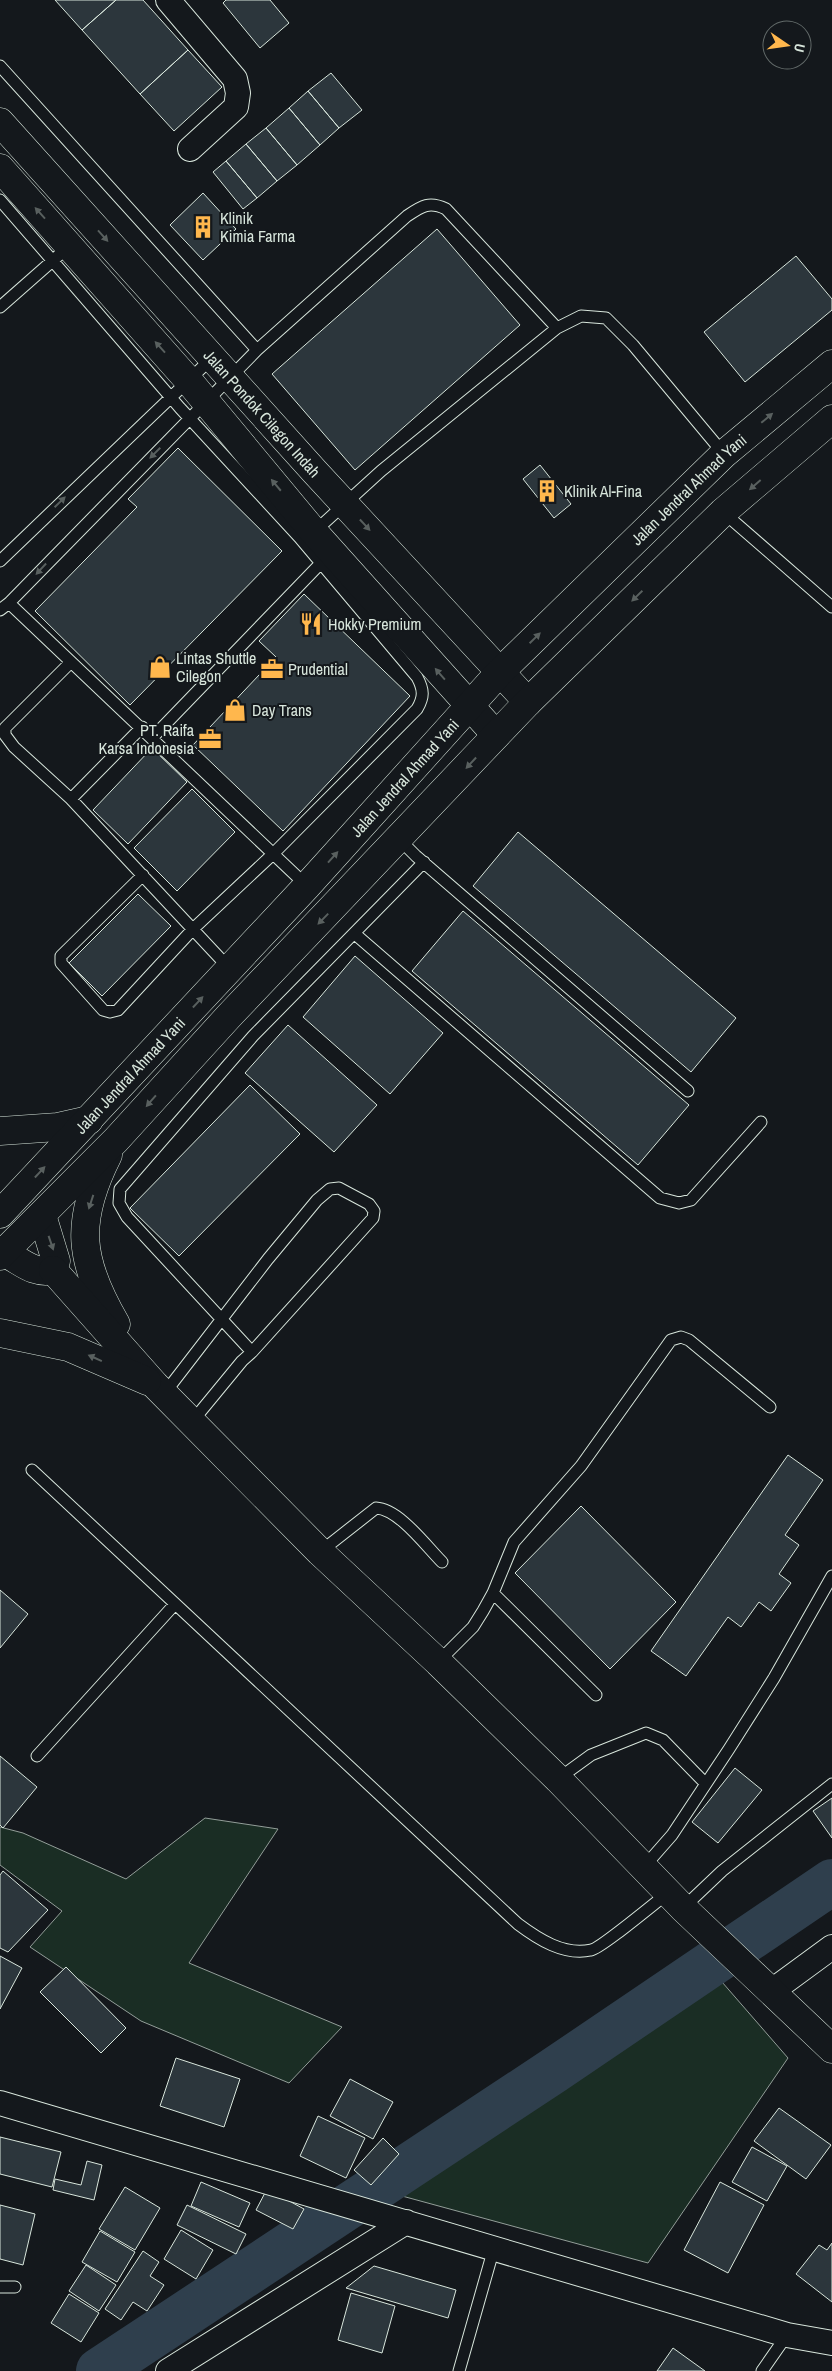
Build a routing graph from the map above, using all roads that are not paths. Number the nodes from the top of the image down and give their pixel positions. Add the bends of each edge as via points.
1 (168, 0) edge
2 (0, 66) edge
3 (0, 122) edge
4 (190, 149) dead end
5 (0, 168) edge
6 (0, 200) edge
7 (61, 253) junction
8 (0, 308) edge
9 (557, 328) junction
10 (258, 350) junction
11 (213, 357) junction
12 (832, 364) edge
13 (232, 377) junction
14 (179, 388) junction
15 (198, 409) junction
16 (832, 419) edge
17 (724, 454) junction
18 (345, 504) junction
19 (723, 512) junction
20 (314, 532) junction
21 (0, 561) edge
22 (321, 563) junction
23 (5, 606) edge
24 (832, 607) edge
25 (70, 663) junction
26 (500, 672) junction
27 (528, 702) junction
28 (468, 706) junction
29 (142, 728) junction
30 (496, 735) junction
31 (153, 737) junction
32 (71, 799) junction
33 (399, 839) junction
34 (273, 854) junction
35 (424, 862) junction
36 (143, 875) junction
37 (307, 886) junction
38 (194, 928) junction
39 (356, 934) junction
40 (229, 968) junction
41 (150, 1054) junction
42 (173, 1076) junction
43 (688, 1091) dead end
44 (89, 1120) junction
45 (761, 1122) dead end
46 (0, 1131) edge
47 (116, 1140) junction
48 (2, 1207) edge
49 (42, 1215) junction
50 (1, 1253) edge
51 (53, 1270) junction
52 (221, 1320) junction
53 (0, 1333) edge
54 (252, 1352) junction
55 (155, 1385) junction
56 (770, 1408) dead end
57 (191, 1422) junction
58 (32, 1470) dead end
59 (320, 1552) junction
60 (442, 1562) dead end
61 (832, 1576) edge
62 (494, 1593) junction
63 (175, 1604) junction
64 (438, 1662) junction
65 (596, 1694) dead end
66 (37, 1756) dead end
67 (558, 1779) junction
68 (705, 1783) junction
69 (832, 1784) edge
70 (642, 1868) junction
71 (676, 1901) junction
72 (832, 1946) edge
73 (767, 1987) junction
74 (829, 2042) edge
75 (0, 2103) edge
76 (400, 2220) junction
77 (494, 2248) junction
78 (0, 2287) edge
79 (16, 2287) dead end
80 (787, 2335) junction
81 (832, 2344) edge
82 (168, 2371) edge
83 (459, 2371) edge
84 (762, 2371) edge

1 - 4 street via 236,79 236,107
2 - 10 lane
3 -> 11 main road, Jalan Pondok Cilegon Indah
7 -> 5 main road, Jalan Pondok Cilegon Indah
6 - 7 lane
7 - 8 lane
7 - 14 main road, Jalan Pondok Cilegon Indah
9 - 10 lane via 446,209 436,204 424,204
9 - 17 lane via 581,316 606,318 633,345
9 - 18 lane
10 - 13 lane
11 - 13 main road, Jalan Pondok Cilegon Indah
11 - 14 lane
17 -> 12 main road, Jalan Jendral Ahmad Yani
13 - 15 lane
13 - 18 main road, Jalan Pondok Cilegon Indah
14 - 15 main road, Jalan Pondok Cilegon Indah
21 -> 14 lane
20 -> 15 main road, Jalan Pondok Cilegon Indah
15 - 22 lane
15 -> 23 lane
16 -> 19 main road, Jalan Jendral Ahmad Yani
26 -> 17 main road, Jalan Jendral Ahmad Yani
18 - 20 lane
18 -> 26 main road, Jalan Pondok Cilegon Indah
19 - 24 lane
19 -> 27 main road, Jalan Jendral Ahmad Yani
28 -> 20 main road, Jalan Pondok Cilegon Indah
22 - 31 lane
22 - 34 lane via 417,677 423,697 417,709
23 - 25 lane
25 - 29 lane
25 - 32 lane via 5,728 5,735
26 - 27 main road, Jalan Pondok Cilegon Indah
26 - 28 main road, Jalan Jendral Ahmad Yani
27 - 30 main road, Jalan Jendral Ahmad Yani
28 - 30 main road, Jalan Pondok Cilegon Indah
37 -> 28 main road, Jalan Jendral Ahmad Yani
29 - 31 lane
29 - 32 lane
30 -> 33 main road, Jalan Jendral Ahmad Yani
31 - 34 lane
32 - 36 lane
33 - 35 lane
33 -> 42 main road, Jalan Jendral Ahmad Yani
34 - 37 lane
34 - 38 lane
35 - 39 lane
35 - 43 lane
36 - 38 lane
36 - 38 lane via 61,956 61,963 103,1010 118,1010
37 - 40 main road, Jalan Jendral Ahmad Yani
38 - 40 lane
39 - 45 lane via 660,1198 679,1203 691,1200
39 - 52 lane via 253,1036 120,1189 119,1203 127,1217
41 -> 40 main road, Jalan Jendral Ahmad Yani
41 - 42 main road
41 - 44 main road, Jalan Jendral Ahmad Yani
42 -> 47 main road, Jalan Jendral Ahmad Yani
44 - 46 main road via 58,1127
48 -> 44 main road, Jalan Jendral Ahmad Yani
47 - 49 main road, Jalan Jendral Ahmad Yani
47 -> 55 main road via 102,1168 88,1211 84,1234 86,1258 98,1293
48 - 49 main road
49 - 50 main road, Jalan Jendral Ahmad Yani
49 -> 51 main road via 56,1261
50 - 51 main road via 33,1270
51 - 55 main road
52 - 54 lane
52 - 54 lane via 280,1244 330,1188 339,1188 369,1204 374,1218
52 - 55 lane
55 -> 53 main road via 68,1347
54 - 57 lane
55 - 57 main road
56 - 62 lane via 688,1340 681,1337 671,1340 582,1466 514,1542
57 - 59 main road
58 - 63 lane
59 - 60 lane via 376,1508 384,1508 397,1516
59 - 64 main road
61 - 68 lane via 774,1678
62 - 64 lane via 473,1627
62 - 65 lane
63 - 66 lane
63 - 71 lane via 539,1940 565,1950 592,1950
64 - 67 main road
67 - 68 lane via 591,1755 646,1733 663,1740
67 - 70 main road
68 - 70 lane via 672,1834
69 - 71 lane via 722,1871
70 - 71 main road
71 - 73 main road
72 - 73 street
73 - 74 main road
75 - 76 street
76 - 77 street
76 - 82 street
77 - 80 street
77 - 83 lane
78 - 79 lane
80 - 81 street
80 - 84 lane

